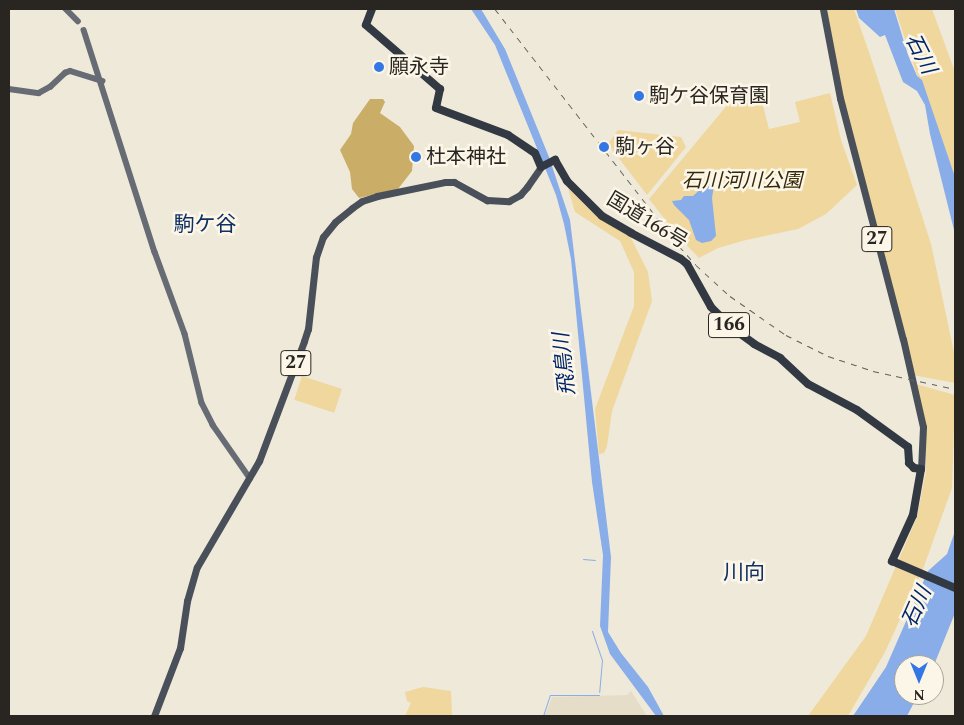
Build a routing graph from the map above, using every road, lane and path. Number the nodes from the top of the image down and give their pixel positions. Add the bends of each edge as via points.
1 (66, 9) edge
2 (372, 9) edge
3 (823, 9) edge
4 (78, 21) dead end
5 (84, 30) dead end
6 (102, 81) junction
7 (9, 89) edge
8 (542, 166) junction
9 (921, 470) junction
10 (250, 478) junction
11 (955, 588) edge
12 (154, 716) edge

1 - 4 street
2 - 8 highway via 366,24 440,89 436,108 508,135 535,153
3 - 9 main road, 27 via 840,98 904,339 923,427
5 - 6 street
6 - 7 street via 70,71 39,92
6 - 10 street via 155,252 185,334 202,403 212,424
8 - 9 highway, 国道166号 / 166 via 555,160 567,181 602,216 681,259 720,318 754,344 780,358 808,384 857,410 902,441 908,447 909,463
8 - 10 main road, 27 via 520,195 510,201 488,200 460,185 444,182 362,201 335,222 319,245 308,329
9 - 11 highway via 913,515 892,561
10 - 12 main road, 27 via 197,567 187,600 180,648

